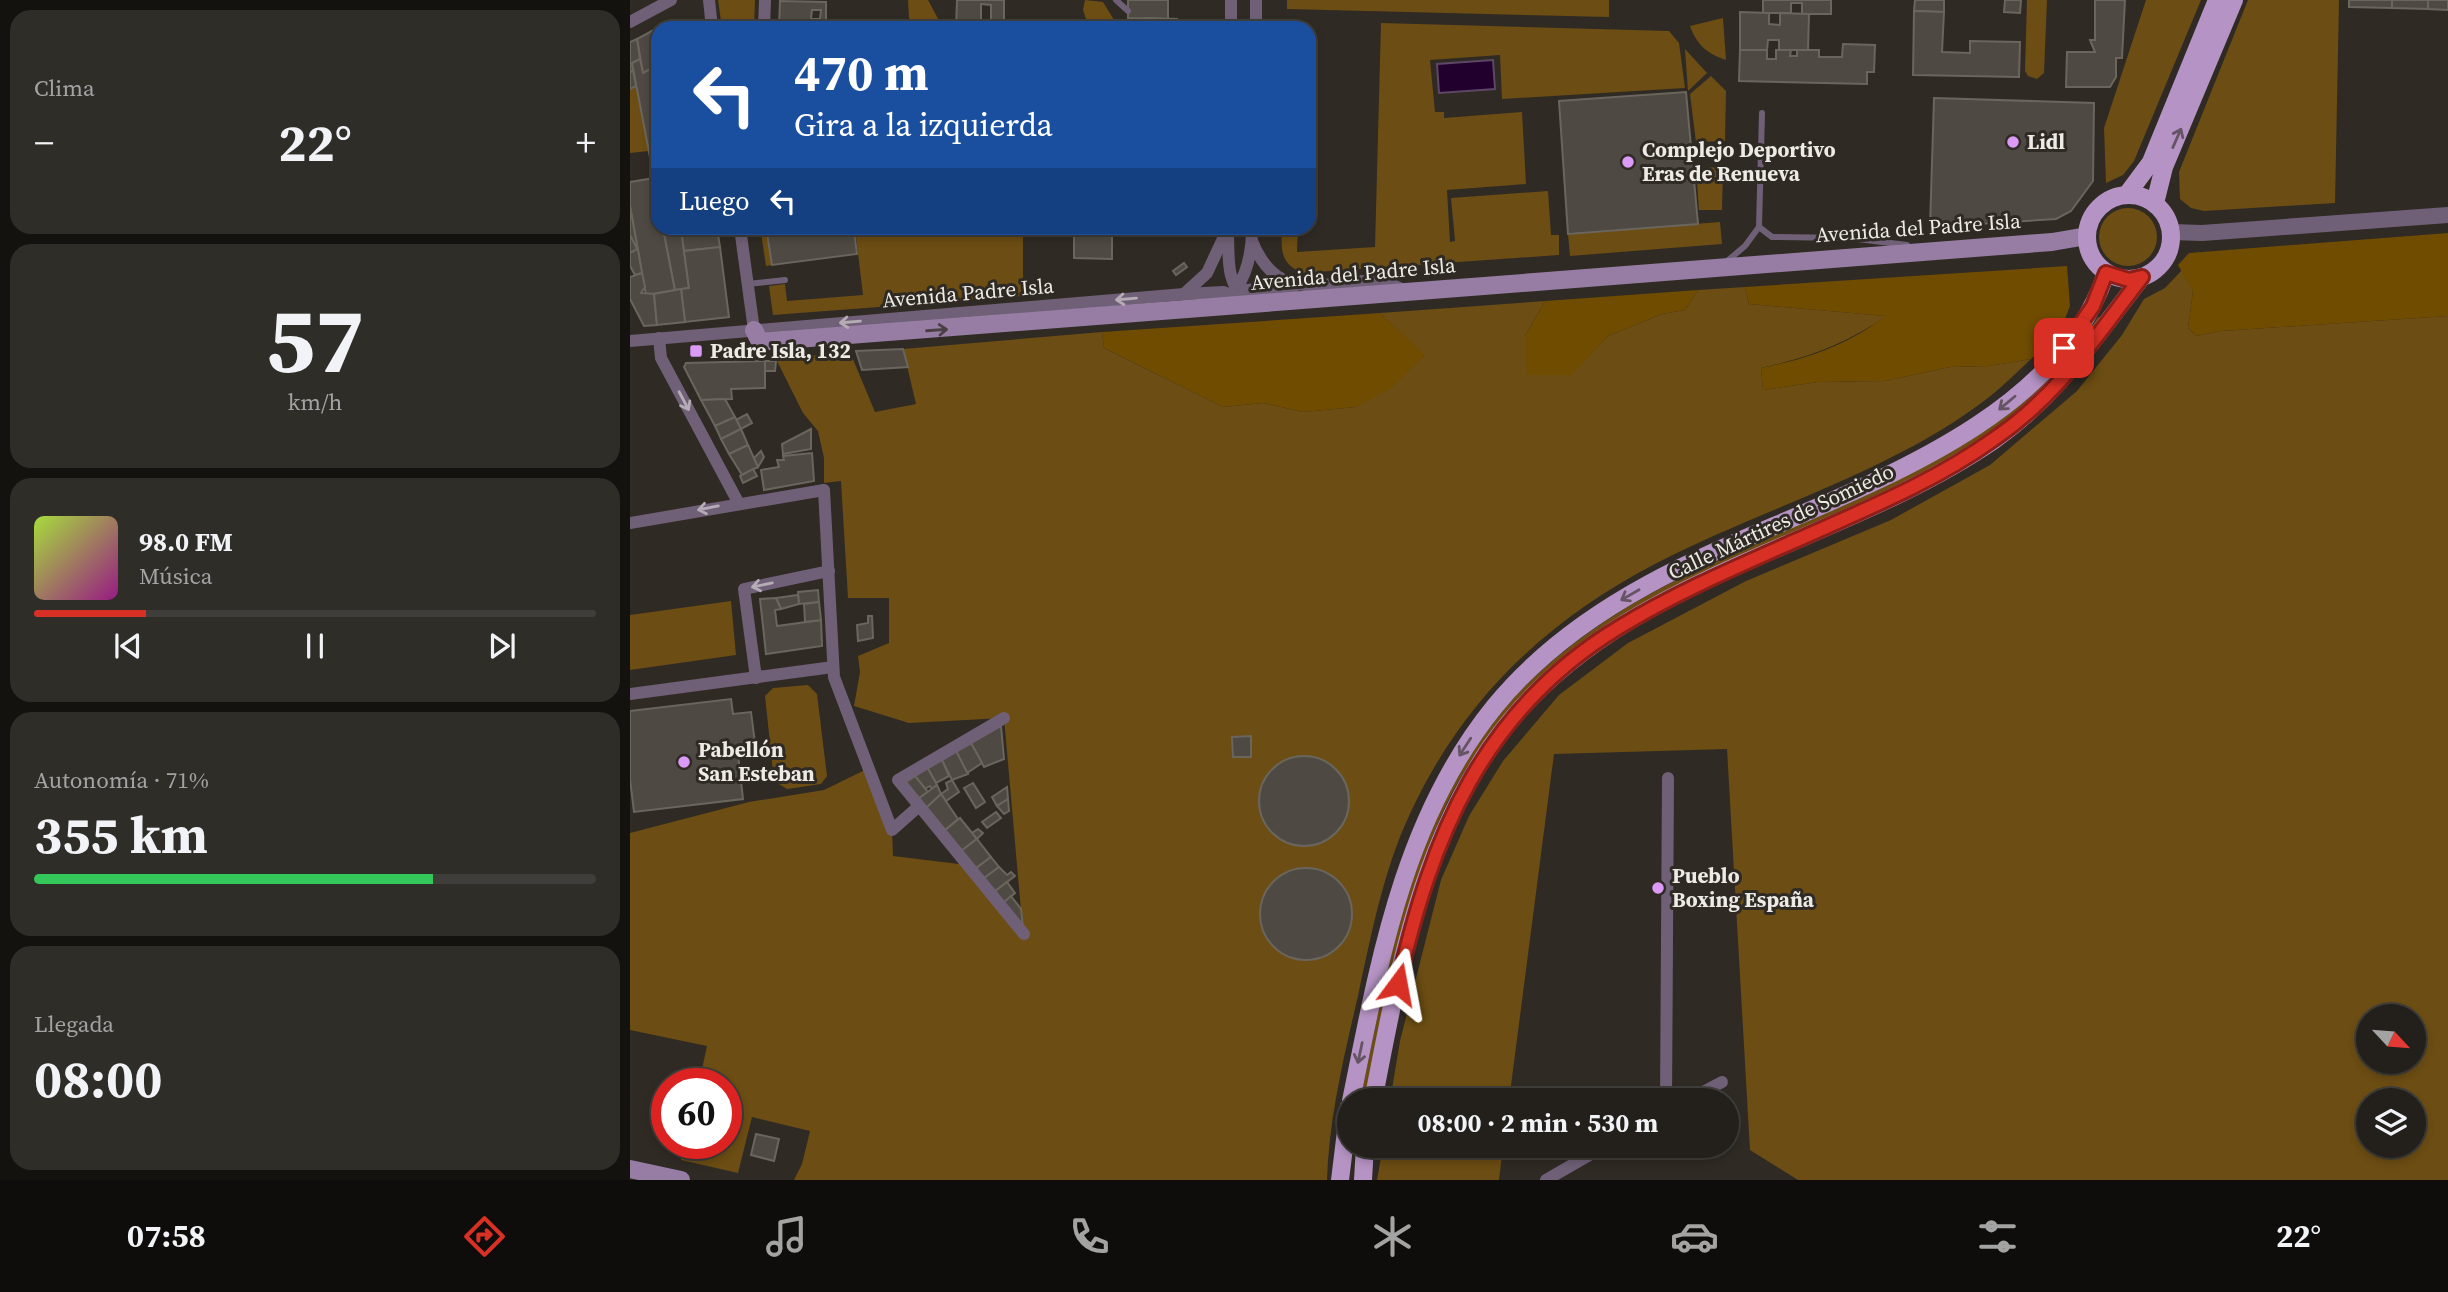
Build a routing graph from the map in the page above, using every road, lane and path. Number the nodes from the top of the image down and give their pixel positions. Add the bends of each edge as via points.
1 (671, 0) edge
2 (709, 0) edge
3 (765, 0) edge
4 (1116, 0) edge
5 (1231, 0) edge
6 (1256, 0) edge
7 (2217, 0) edge
8 (2234, 0) edge
9 (1128, 11) dead end
10 (711, 21) edge
11 (764, 21) edge
12 (1231, 21) edge
13 (1255, 21) edge
14 (630, 22) edge
15 (1762, 113) dead end
16 (2128, 193) junction
17 (2155, 203) junction
18 (2448, 215) edge
19 (1759, 227) junction
20 (2171, 232) junction
21 (741, 235) edge
22 (1224, 235) edge
23 (1227, 235) edge
24 (1252, 235) edge
25 (1252, 235) edge
26 (2087, 236) junction
27 (1939, 250) junction
28 (1723, 265) junction
29 (2106, 273) junction
30 (2142, 277) junction
31 (785, 280) dead end
32 (748, 284) junction
33 (1236, 290) junction
34 (1188, 291) junction
35 (1297, 293) junction
36 (1156, 314) junction
37 (754, 330) junction
38 (659, 338) junction
39 (630, 341) edge
40 (738, 502) junction
41 (630, 523) edge
42 (829, 570) junction
43 (833, 667) junction
44 (756, 678) junction
45 (630, 694) edge
46 (1004, 718) dead end
47 (1668, 778) dead end
48 (919, 806) junction
49 (1024, 934) dead end
50 (1722, 1082) dead end
51 (1354, 1088) edge
52 (1376, 1088) edge
53 (1666, 1088) edge
54 (1711, 1088) edge
55 (1343, 1158) edge
56 (1365, 1158) edge
57 (1584, 1158) edge
58 (630, 1169) edge
59 (681, 1180) edge
60 (1340, 1180) edge
61 (1363, 1180) edge
62 (1546, 1180) edge

1 - 14 street
2 - 10 street
3 - 11 street
4 - 9 lane
5 - 12 street
6 - 13 street
7 - 16 main road via 2151,162
17 -> 8 main road via 2164,167
15 - 19 lane
16 - 17 main road
16 - 26 main road via 2104,202
17 - 20 main road
18 - 20 street
19 - 27 lane via 1772,237 1849,238
19 - 28 lane via 1745,247
20 - 30 main road via 2171,246 2163,261
21 - 32 street
22 - 34 street via 1207,273
23 - 33 street
24 - 33 street
25 - 35 street via 1269,271
26 - 27 main road, Avenida del Padre Isla
26 - 29 main road via 2092,257
27 - 28 main road, Avenida del Padre Isla
28 - 35 main road, Avenida del Padre Isla via 1409,293
29 - 30 main road via 2129,280
29 -> 51 main road, Calle Mártires de Somiedo via 2093,306 2064,348 1979,425 1877,480 1651,583 1599,613 1497,703 1456,761 1417,835 1385,945
30 - 52 main road, Calle Mártires de Somiedo via 2075,367 1996,438 1930,478 1666,601 1616,629 1542,687 1493,743 1459,798 1435,851 1409,937
31 - 32 lane
32 - 37 street
33 - 34 street, Avenida Padre Isla
33 - 35 street, Avenida Padre Isla via 1245,298
33 - 36 street via 1223,300 1175,304
34 -> 37 street, Avenida Padre Isla
35 - 36 main road, Avenida del Padre Isla
37 -> 36 main road, Avenida del Padre Isla via 760,342
37 - 38 street, Avenida del Padre Isla
38 - 39 street, Avenida del Padre Isla
38 -> 40 street via 661,358
40 -> 41 street
40 - 42 street via 824,490
42 - 43 street
42 -> 44 street via 744,589
43 - 44 street
43 - 48 street via 892,831
44 - 45 street
46 - 48 street via 898,780
47 - 53 street
48 - 49 street
50 - 54 street
55 - 60 main road
56 - 61 main road
57 - 62 street
58 - 59 main road

